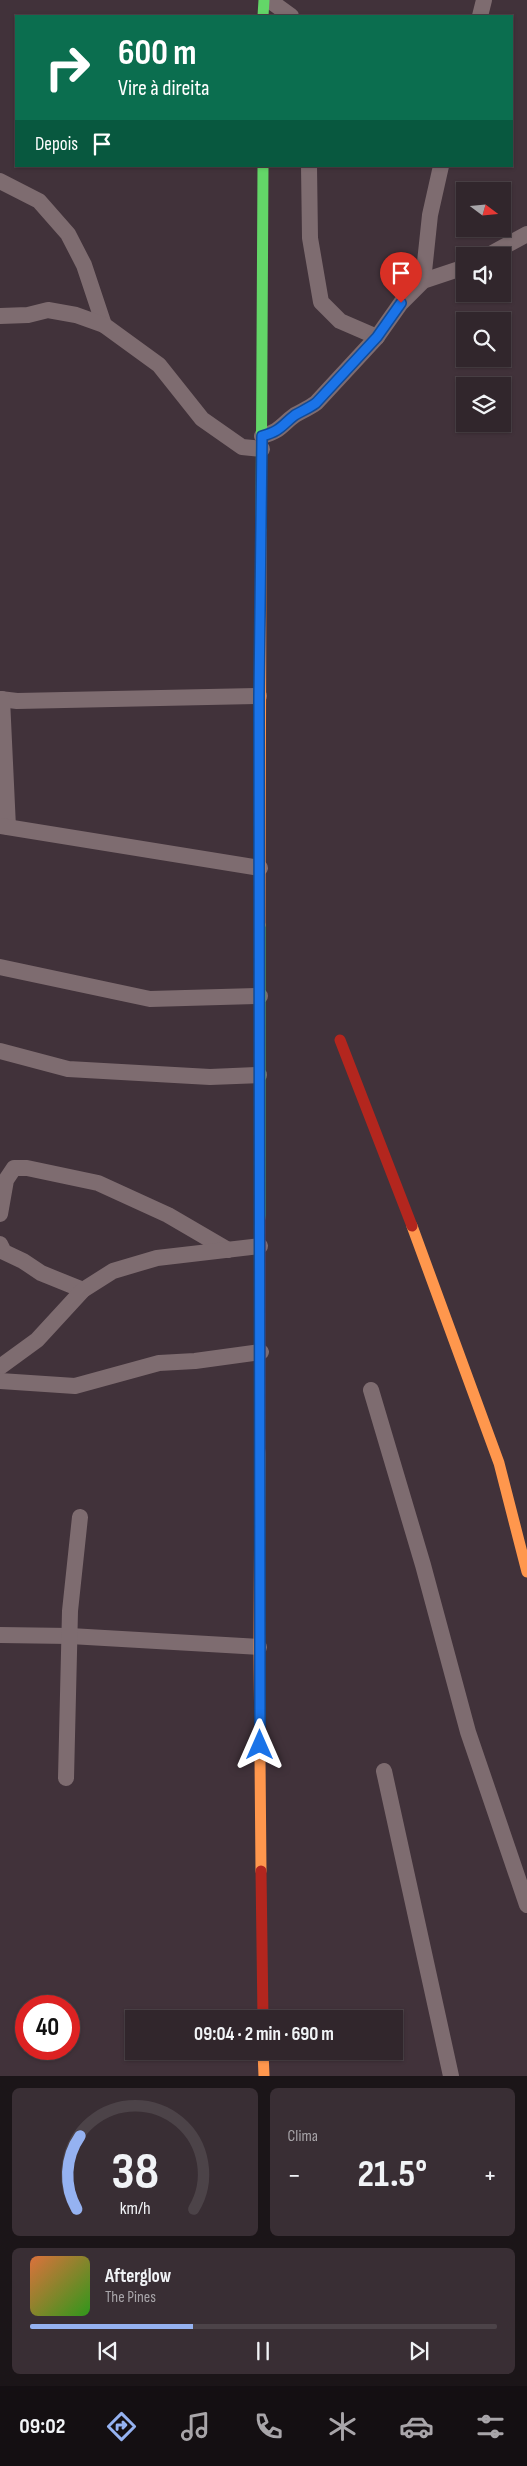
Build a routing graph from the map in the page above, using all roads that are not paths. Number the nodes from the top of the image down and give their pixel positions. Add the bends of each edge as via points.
1 (264, 0) edge
2 (269, 0) edge
3 (484, 0) edge
4 (264, 15) edge
5 (290, 15) edge
6 (480, 15) edge
7 (263, 167) edge
8 (309, 167) edge
9 (440, 167) edge
10 (0, 181) edge
11 (527, 234) edge
12 (503, 247) edge
13 (456, 270) edge
14 (423, 281) junction
15 (0, 316) edge
16 (104, 325) junction
17 (377, 337) junction
18 (262, 442) junction
19 (259, 696) junction
20 (1, 699) edge
21 (4, 826) edge
22 (260, 868) junction
23 (0, 967) edge
24 (260, 996) junction
25 (340, 1040) dead end
26 (0, 1051) edge
27 (259, 1075) junction
28 (0, 1214) edge
29 (0, 1244) edge
30 (260, 1246) junction
31 (228, 1250) junction
32 (83, 1290) junction
33 (261, 1352) junction
34 (0, 1367) edge
35 (0, 1381) edge
36 (371, 1390) dead end
37 (80, 1517) dead end
38 (527, 1572) edge
39 (0, 1635) edge
40 (70, 1636) junction
41 (259, 1648) junction
42 (384, 1771) dead end
43 (66, 1778) dead end
44 (527, 1905) edge
45 (263, 2010) edge
46 (264, 2060) edge
47 (264, 2076) edge
48 (451, 2076) edge

1 - 4 street
2 - 5 street
3 - 6 street
7 - 18 street
8 - 17 street via 310,238 321,302 340,321
9 - 14 street via 430,215
10 - 16 street via 39,201 68,234 84,265
11 - 12 street
13 - 14 street
14 - 17 street via 401,303
15 - 16 street via 48,310
16 - 18 street via 159,365 202,419 242,447
17 - 18 street via 316,403 305,412 296,414
18 - 19 street
19 - 20 street
19 - 22 street
20 - 21 street
21 - 22 street
22 - 24 street
23 - 24 street via 150,999
24 - 27 street
25 - 38 street via 384,1149 499,1464
26 - 27 street via 68,1069 202,1077
27 - 30 street
28 - 31 street via 6,1180 14,1168 27,1168 98,1183 168,1215
29 - 32 street via 4,1252 41,1273
30 - 31 street
30 - 33 street
31 - 32 street via 156,1258 113,1271
32 - 34 street via 37,1340
33 - 35 street via 159,1363 75,1386
33 - 41 street
36 - 44 street via 468,1732
37 - 40 street
39 - 40 street
40 - 41 street
40 - 43 street
41 - 45 street
42 - 48 street
46 - 47 street

